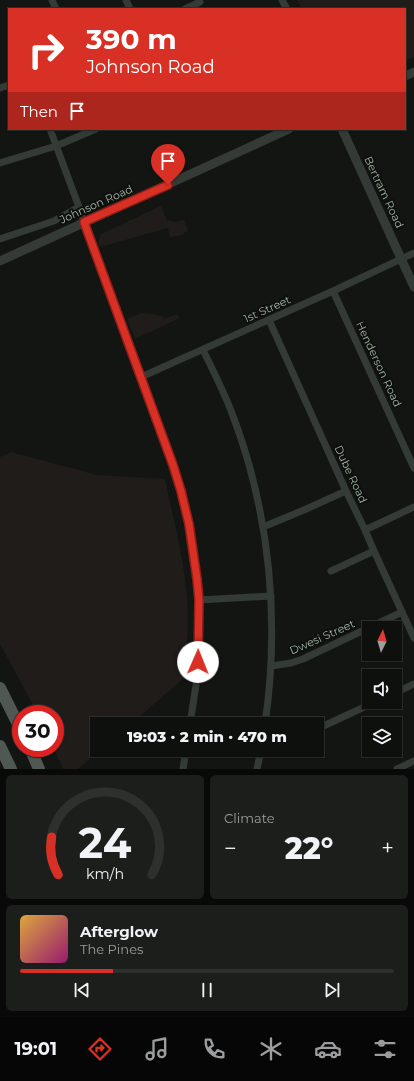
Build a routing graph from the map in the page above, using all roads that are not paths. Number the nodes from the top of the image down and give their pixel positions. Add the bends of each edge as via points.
1 (201, 4) edge
2 (189, 8) edge
3 (50, 130) edge
4 (94, 130) edge
5 (287, 130) edge
6 (342, 130) edge
7 (56, 146) junction
8 (0, 164) edge
9 (80, 207) junction
10 (84, 222) junction
11 (0, 240) edge
12 (414, 253) edge
13 (401, 259) junction
14 (0, 261) edge
15 (414, 287) edge
16 (333, 291) junction
17 (269, 320) junction
18 (203, 350) junction
19 (141, 377) junction
20 (414, 468) edge
21 (346, 491) junction
22 (414, 507) edge
23 (263, 527) junction
24 (365, 530) junction
25 (374, 551) junction
26 (331, 571) dead end
27 (271, 596) junction
28 (199, 600) junction
29 (402, 612) junction
30 (414, 638) edge
31 (271, 666) junction
32 (414, 684) edge
33 (0, 688) edge
34 (402, 690) edge
35 (362, 708) edge
36 (12, 712) edge
37 (191, 717) edge
38 (266, 717) edge
39 (324, 726) edge
40 (0, 746) edge
41 (34, 757) edge
42 (185, 757) edge
43 (260, 757) edge
44 (414, 761) edge
45 (11, 769) edge
46 (40, 769) edge
47 (183, 769) edge
48 (257, 769) edge
49 (398, 769) edge

1 - 2 street
3 - 7 street
4 - 7 street
5 - 10 street, Johnson Road
6 - 13 street, Bertram Road
7 - 8 street
7 - 9 street
9 - 10 street
9 - 11 street via 54,221
10 - 14 street, Johnson Road
10 - 19 street
12 - 13 street, 1st Street
13 - 15 street, Bertram Road
13 - 16 street, 1st Street
16 - 17 street, 1st Street
16 - 20 street, Henderson Road
17 - 18 street, 1st Street
17 - 21 street, Dube Road
18 - 19 street, 1st Street
18 - 23 street via 240,436
19 - 28 street via 181,491 191,535
21 - 23 street
21 - 24 street, Dube Road
22 - 24 street
23 - 27 street
24 - 25 street, Dube Road
25 - 26 street
25 - 29 street, Dube Road
27 - 28 street
27 - 31 street
28 - 37 street via 198,662
29 - 30 street, Dube Road
29 - 31 street, Dwesi Street via 303,659
31 - 38 street
32 - 34 street
33 - 36 main road
35 - 39 street
40 - 45 main road
41 - 46 main road
42 - 47 street
43 - 48 street
44 - 49 street

